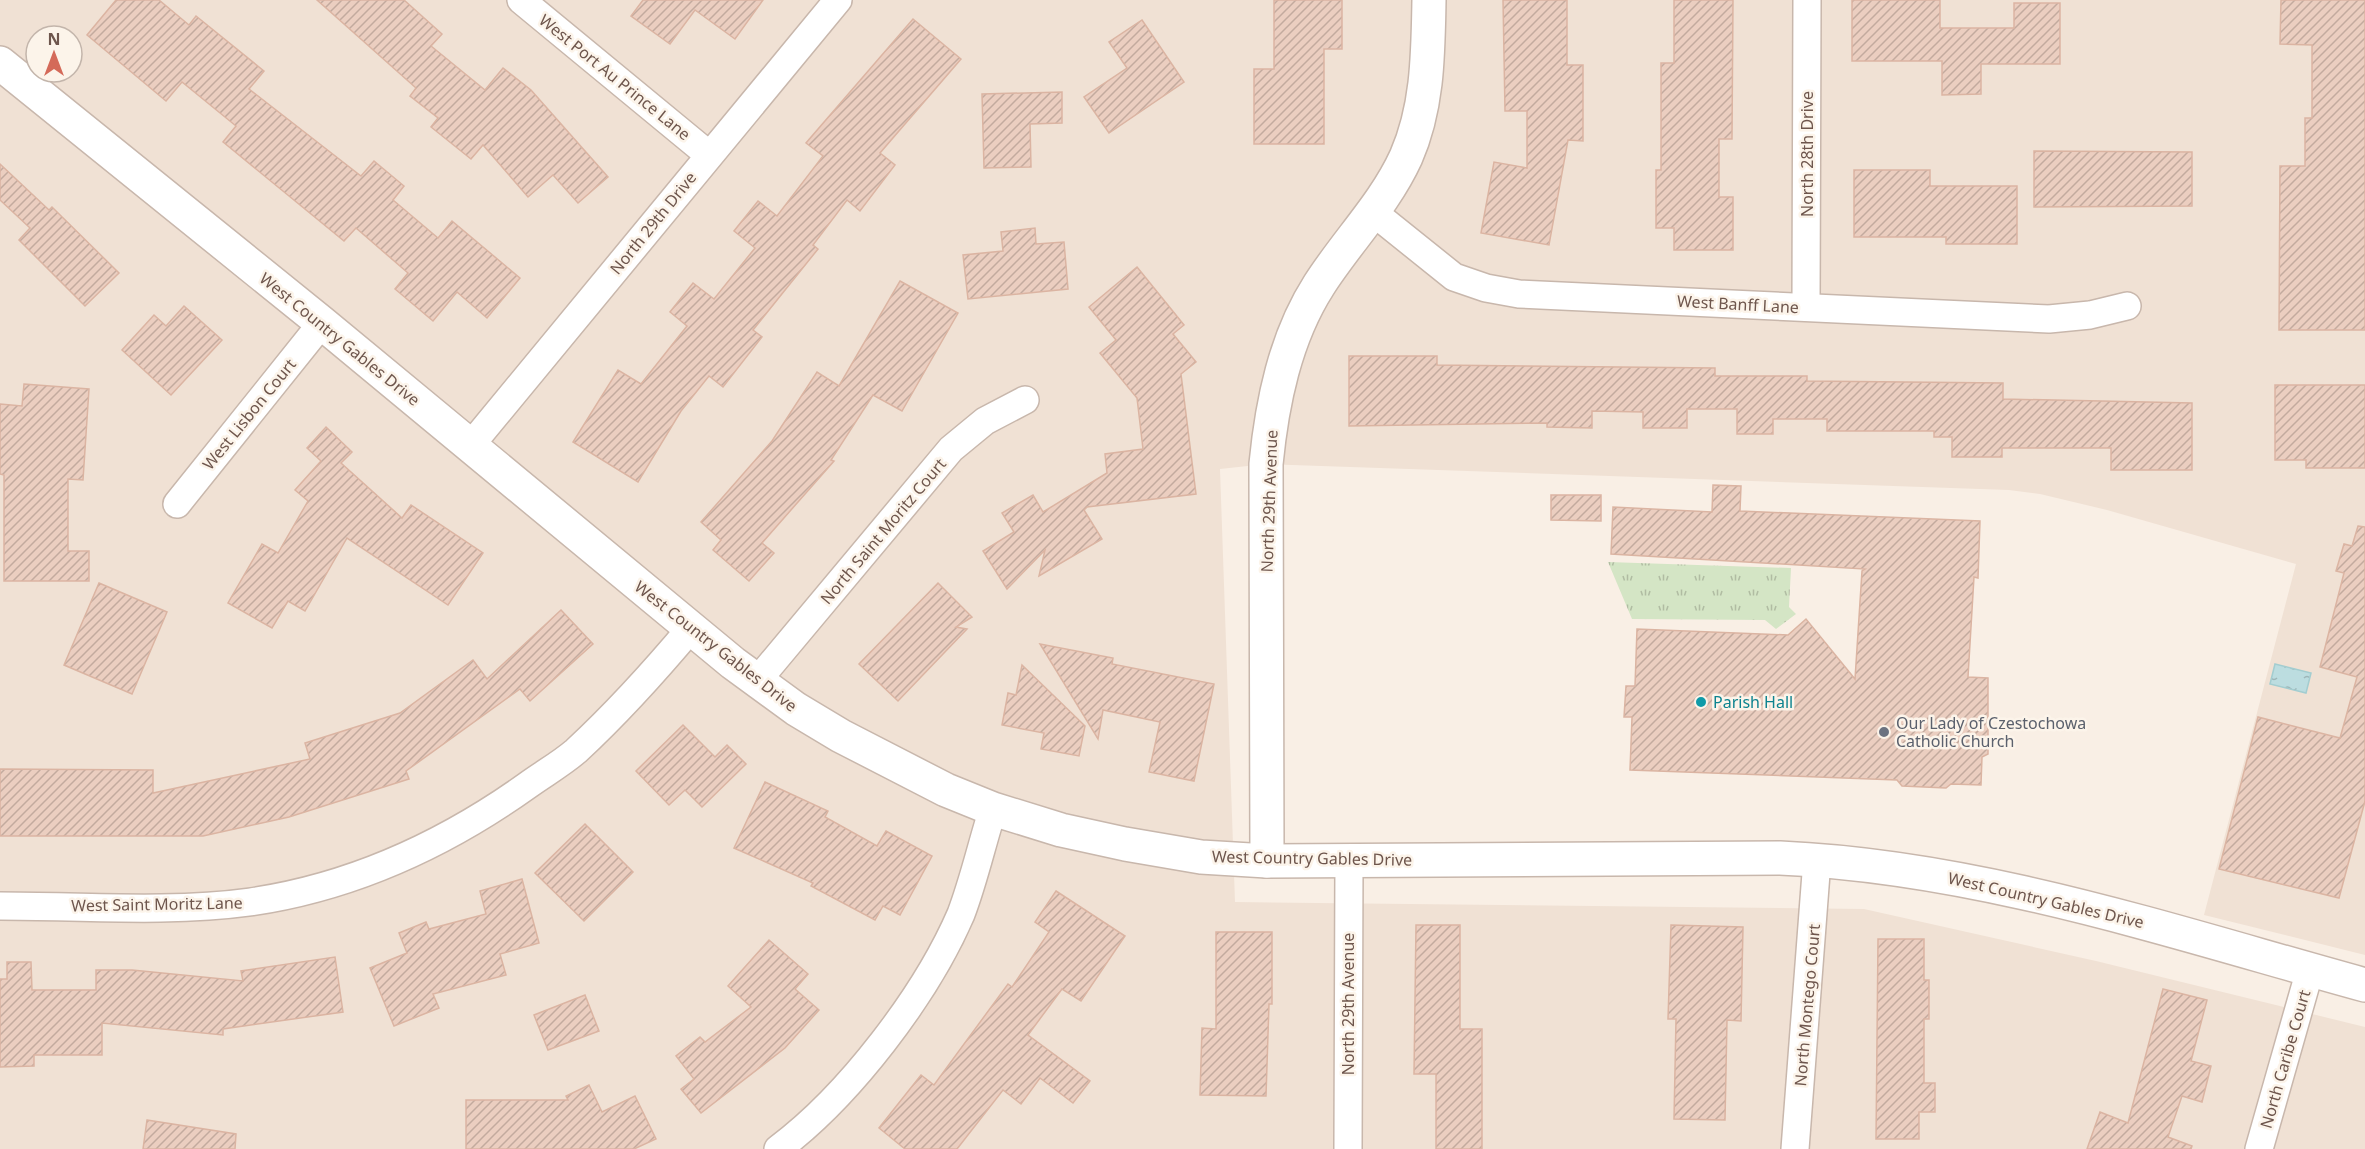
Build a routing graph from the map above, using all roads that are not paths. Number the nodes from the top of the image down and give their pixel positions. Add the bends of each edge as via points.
1 (521, 0) edge
2 (838, 0) edge
3 (1429, 0) edge
4 (1807, 0) edge
5 (0, 63) edge
6 (709, 155) junction
7 (1374, 212) junction
8 (2127, 306) dead end
9 (1806, 308) junction
10 (322, 323) junction
11 (1025, 400) dead end
12 (470, 446) junction
13 (177, 504) dead end
14 (691, 628) junction
15 (757, 681) junction
16 (993, 809) junction
17 (1349, 860) junction
18 (1817, 860) junction
19 (1267, 861) junction
20 (0, 906) edge
21 (2310, 970) junction
22 (2365, 985) edge
23 (788, 1146) edge
24 (1347, 1149) edge
25 (1795, 1149) edge
26 (2259, 1149) edge

1 - 6 street, West Port Au Prince Lane
2 - 6 street, North 29th Drive
3 - 7 street, North 29th Avenue via 1421,114 1399,172
4 - 9 street, North 28th Drive
5 - 10 street, West Country Gables Drive
6 - 12 street, North 29th Drive
7 - 9 street, West Banff Lane via 1454,277 1486,288 1519,294
7 - 19 street, North 29th Avenue via 1318,286 1300,322 1281,375 1271,419 1266,464
8 - 9 street, West Banff Lane via 2049,319
10 - 12 street, West Country Gables Drive
10 - 13 street, West Lisbon Court
11 - 15 street, North Saint Moritz Court via 985,422 951,449
12 - 14 street, West Country Gables Drive
14 - 15 street, West Country Gables Drive
14 - 20 street, West Saint Moritz Lane via 651,676 574,752 497,807 422,851 377,870 317,890 249,902 190,906
15 - 16 street, West Country Gables Drive via 841,736 946,790
16 - 19 street, West Country Gables Drive via 1125,844 1201,857
16 - 23 street via 962,911 933,969 864,1065
17 - 18 street, West Country Gables Drive
17 - 19 street, West Country Gables Drive
17 - 24 street, North 29th Avenue
18 - 21 street, West Country Gables Drive via 1971,880
18 - 25 street, North Montego Court
21 - 22 street, West Country Gables Drive
21 - 26 street, North Caribe Court

